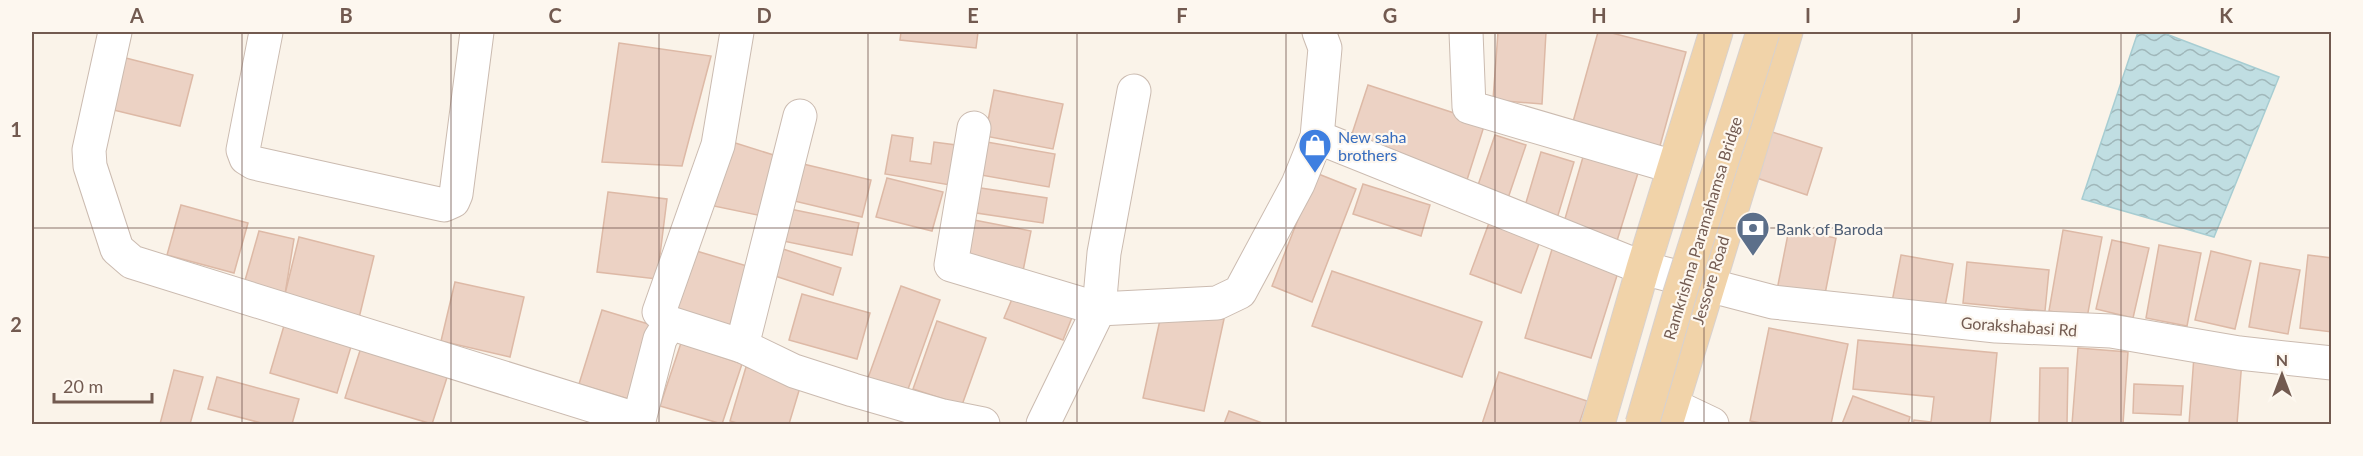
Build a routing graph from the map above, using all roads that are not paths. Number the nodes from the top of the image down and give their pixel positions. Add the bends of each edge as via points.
1 (115, 32) edge
2 (266, 32) edge
3 (477, 32) edge
4 (737, 32) edge
5 (1319, 32) edge
6 (1466, 32) edge
7 (1716, 32) edge
8 (1763, 32) edge
9 (1786, 32) edge
10 (1134, 91) dead end
11 (800, 116) dead end
12 (974, 128) dead end
13 (1317, 137) junction
14 (1674, 167) junction
15 (1643, 268) junction
16 (1708, 286) junction
17 (1099, 309) junction
18 (659, 312) dead end
19 (742, 346) junction
20 (2331, 363) edge
21 (1669, 415) edge
22 (638, 422) edge
23 (983, 424) edge
24 (1043, 424) edge
25 (1598, 424) edge
26 (1642, 424) edge
27 (1712, 424) edge

1 - 22 street via 88,150 117,249 132,262
2 - 3 street via 243,150 246,158 254,163 444,205 453,201 456,194
4 - 18 street via 718,145
5 - 13 street via 1325,48
6 - 14 street via 1469,107
7 - 14 main road
8 - 26 main road, Ramkrishna Paramahamsa Bridge, bridge
9 - 16 main road, Jessore Road
10 - 17 street via 1104,253
11 - 19 street
12 - 17 street via 951,265
13 - 15 street, Gorakshabasi Rd
13 - 17 street via 1298,184 1240,292 1217,303
14 - 15 main road
15 - 16 street, Gorakshabasi Rd
15 - 25 main road
16 - 20 street, Gorakshabasi Rd via 1773,302 1996,326 2111,332
16 - 21 main road, Jessore Road
17 - 24 street
19 - 22 street via 670,323 660,339
19 - 23 street via 794,371 943,416
21 - 27 street

